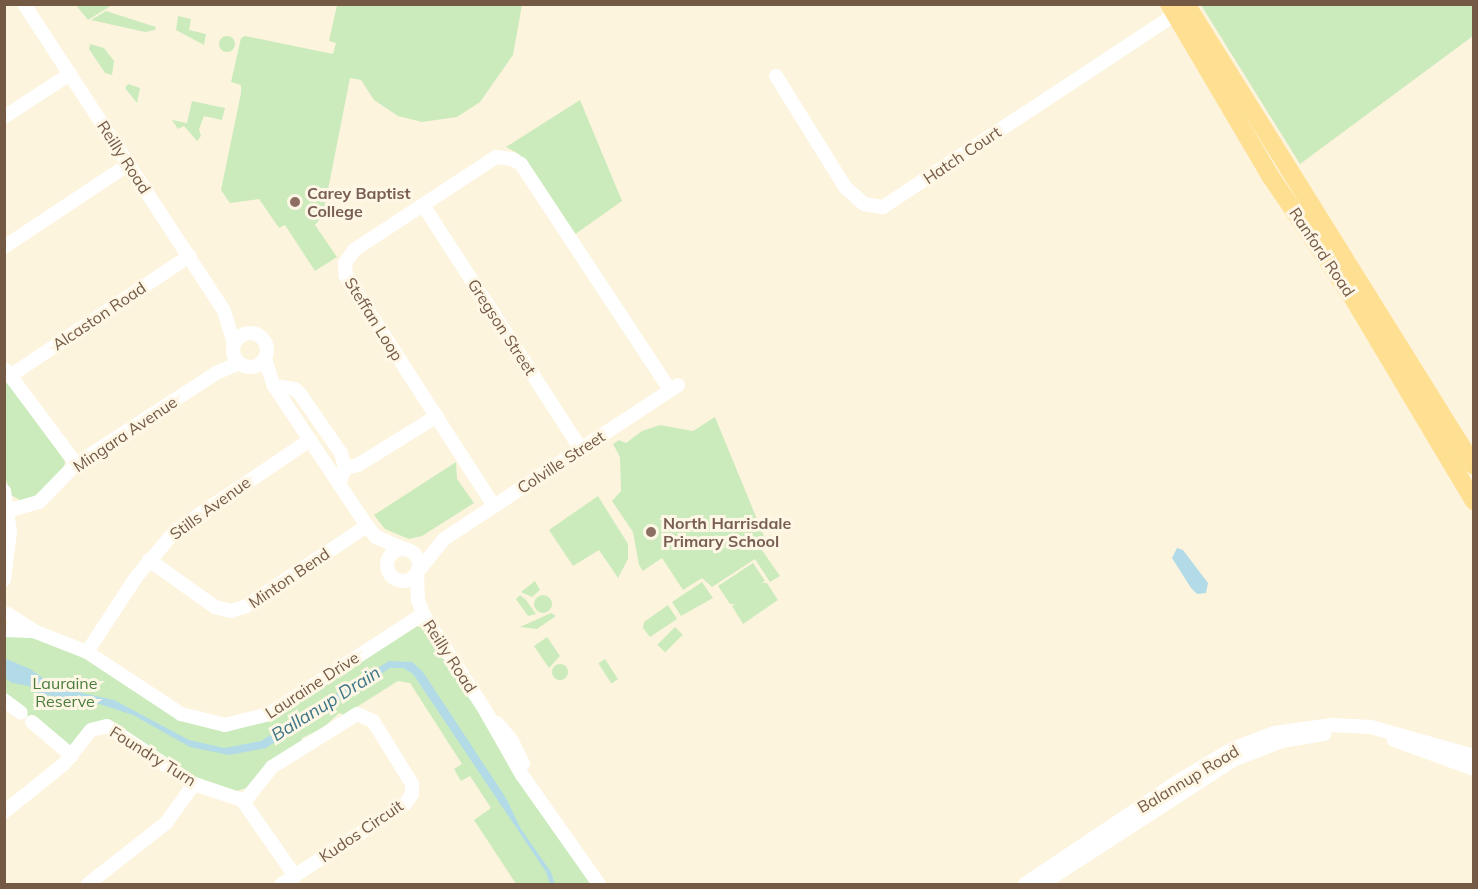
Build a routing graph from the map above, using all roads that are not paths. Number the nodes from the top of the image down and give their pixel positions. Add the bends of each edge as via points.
1 (24, 4) edge
2 (1179, 7) edge
3 (70, 74) junction
4 (776, 76) dead end
5 (4, 117) edge
6 (129, 164) junction
7 (423, 205) junction
8 (4, 247) edge
9 (189, 256) junction
10 (224, 311) junction
11 (249, 334) junction
12 (234, 347) junction
13 (239, 363) junction
14 (259, 363) junction
15 (7, 372) edge
16 (216, 373) junction
17 (274, 384) junction
18 (674, 387) joint
19 (437, 416) junction
20 (310, 440) junction
21 (581, 449) junction
22 (76, 464) junction
23 (1473, 466) edge
24 (345, 468) junction
25 (339, 484) junction
26 (4, 491) edge
27 (1473, 501) edge
28 (494, 506) junction
29 (7, 512) edge
30 (372, 532) junction
31 (444, 539) junction
32 (406, 549) junction
33 (149, 560) junction
34 (387, 564) junction
35 (418, 571) junction
36 (4, 580) edge
37 (398, 580) junction
38 (418, 600) junction
39 (5, 614) edge
40 (423, 614) junction
41 (87, 652) junction
42 (4, 699) edge
43 (72, 756) junction
44 (1473, 756) edge
45 (1473, 769) edge
46 (194, 784) junction
47 (1168, 795) junction
48 (244, 802) junction
49 (4, 812) edge
50 (295, 876) junction
51 (88, 885) edge
52 (282, 885) edge
53 (599, 885) edge
54 (1025, 885) edge
55 (1042, 885) edge

1 - 3 street, Reilly Road
2 - 4 street, Hatch Court via 883,207 864,204 845,187
2 - 23 main road, Ranford Road
2 - 27 main road, Ranford Road via 1271,177 1351,294
3 - 5 street
3 - 6 street, Reilly Road
6 - 8 street
6 - 9 street, Reilly Road
7 - 18 street, Steffan Loop via 496,157 521,164
7 - 19 street, Steffan Loop via 354,250 345,276
7 - 21 street, Gregson Street
9 - 10 street, Reilly Road
9 - 15 street, Alcaston Road
10 - 11 street, Reilly Road
10 - 12 street, Reilly Road
11 - 12 street
11 - 14 street via 266,344
12 - 13 street
12 - 16 street, Mingara Avenue
13 - 14 street
13 - 16 street, Mingara Avenue
14 - 17 street
15 - 22 street
16 - 22 street, Mingara Avenue
17 - 20 street
17 - 24 street via 300,394 341,453
18 - 21 street, Colville Street
19 - 24 street via 358,465
19 - 28 street, Steffan Loop
20 - 25 street
20 - 33 street, Stills Avenue via 184,523
21 - 28 street, Colville Street
22 - 29 street, Mingara Avenue via 43,499
24 - 25 street
25 - 30 street
26 - 29 street
28 - 31 street, Colville Street
29 - 36 street
30 - 32 street
30 - 33 street, Minton Bend via 231,611 215,607
30 - 34 street
31 - 32 street, Colville Street
31 - 35 street, Colville Street
32 - 34 street via 392,554
32 - 35 street via 419,559
33 - 41 street, Stills Avenue
34 - 37 street via 389,574
35 - 37 street via 408,581
35 - 38 street, Reilly Road
37 - 38 street, Reilly Road
38 - 40 street, Reilly Road
39 - 41 street, Lauraine Drive via 36,632
40 - 41 street, Lauraine Drive via 268,714 237,724 207,723 181,714
40 - 53 street, Reilly Road via 485,710 512,741 553,815
42 - 43 street
43 - 46 street, Foundry Turn via 91,730 106,726
43 - 49 street, Foundry Turn
44 - 47 street, Balannup Road via 1371,727 1296,728 1232,749
45 - 47 street, Balannup Road via 1401,742 1360,735 1317,735 1247,753
46 - 48 street, Foundry Turn
46 - 51 street via 166,823
47 - 54 street, Balannup Road
47 - 55 street, Balannup Road
48 - 50 street
48 - 50 street, Kudos Circuit via 272,768 351,716 362,714 373,721 409,777 412,794 405,804
50 - 52 street, Kudos Circuit

